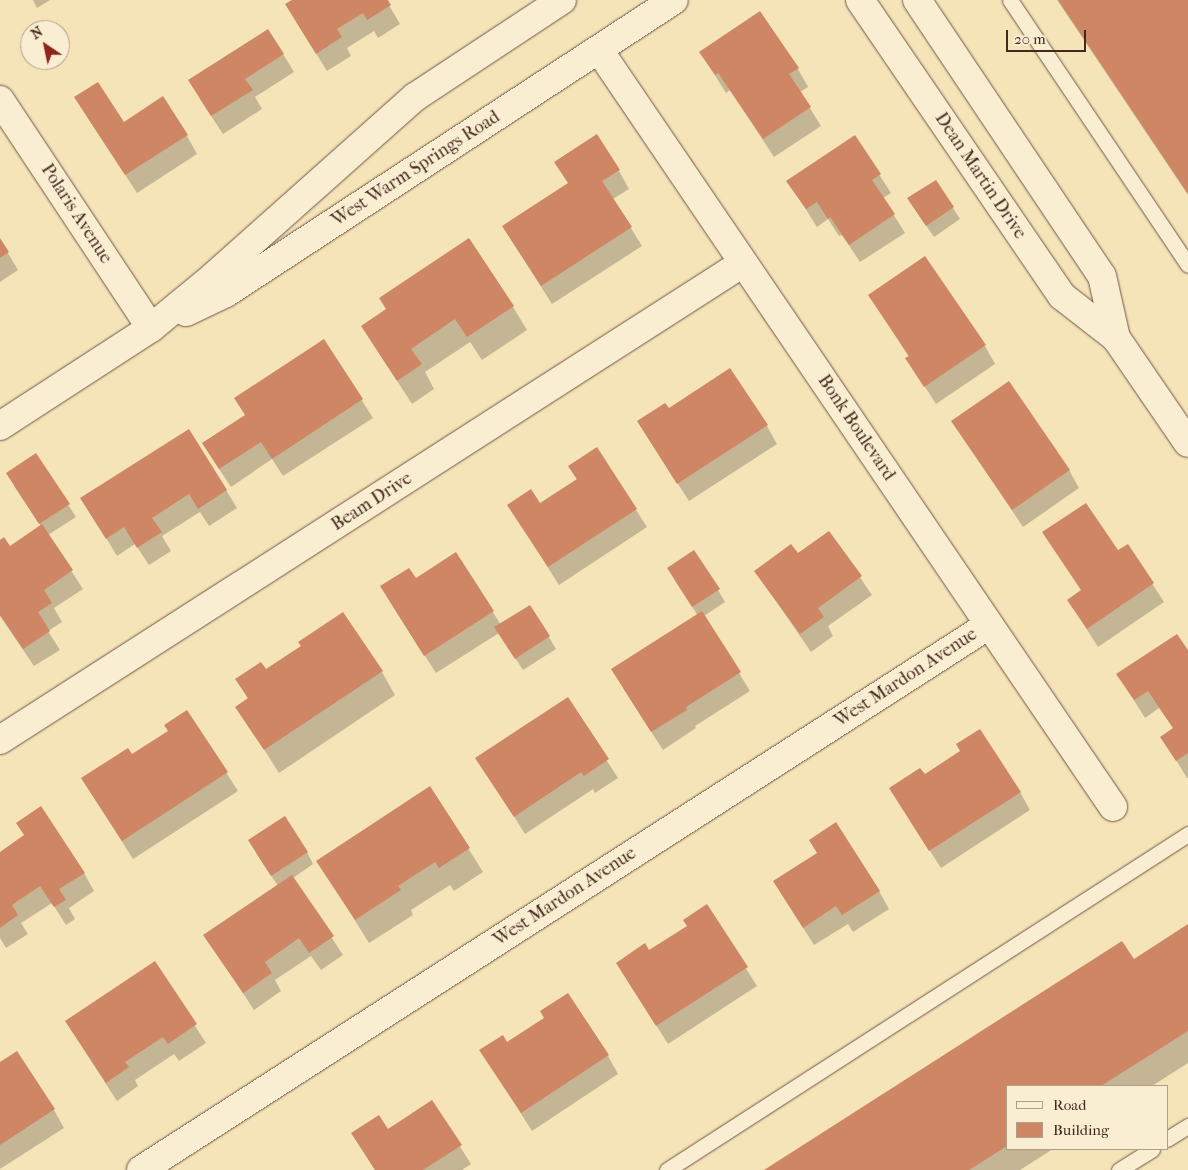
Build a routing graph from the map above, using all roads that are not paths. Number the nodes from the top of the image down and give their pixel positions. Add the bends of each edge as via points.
1 (674, 0) edge
2 (860, 0) edge
3 (917, 0) edge
4 (1010, 0) edge
5 (558, 1) edge
6 (598, 50) junction
7 (0, 100) edge
8 (743, 263) junction
9 (1188, 265) edge
10 (151, 328) junction
11 (1116, 338) junction
12 (0, 426) edge
13 (1188, 444) edge
14 (989, 625) junction
15 (0, 740) edge
16 (1113, 807) dead end
17 (1188, 834) edge
18 (1188, 1126) edge
19 (1168, 1139) edge
20 (1150, 1150) edge
21 (141, 1170) edge
22 (667, 1170) edge
23 (1119, 1170) edge

1 - 6 street, West Warm Springs Road
2 - 11 street, Dean Martin Drive via 1062,296
3 - 11 street, Dean Martin Drive via 1102,276
4 - 9 lane
5 - 10 street, West Warm Springs Road via 416,97
6 - 8 street, Bonk Boulevard
6 - 10 street, West Warm Springs Road via 226,293
7 - 10 street, Polaris Avenue
8 - 14 street, Bonk Boulevard
8 - 15 street, Beam Drive
10 - 12 street, West Warm Springs Road
11 - 13 street, Dean Martin Drive
14 - 16 street, Bonk Boulevard
14 - 21 street, West Mardon Avenue
17 - 22 lane
18 - 19 lane
20 - 23 lane

